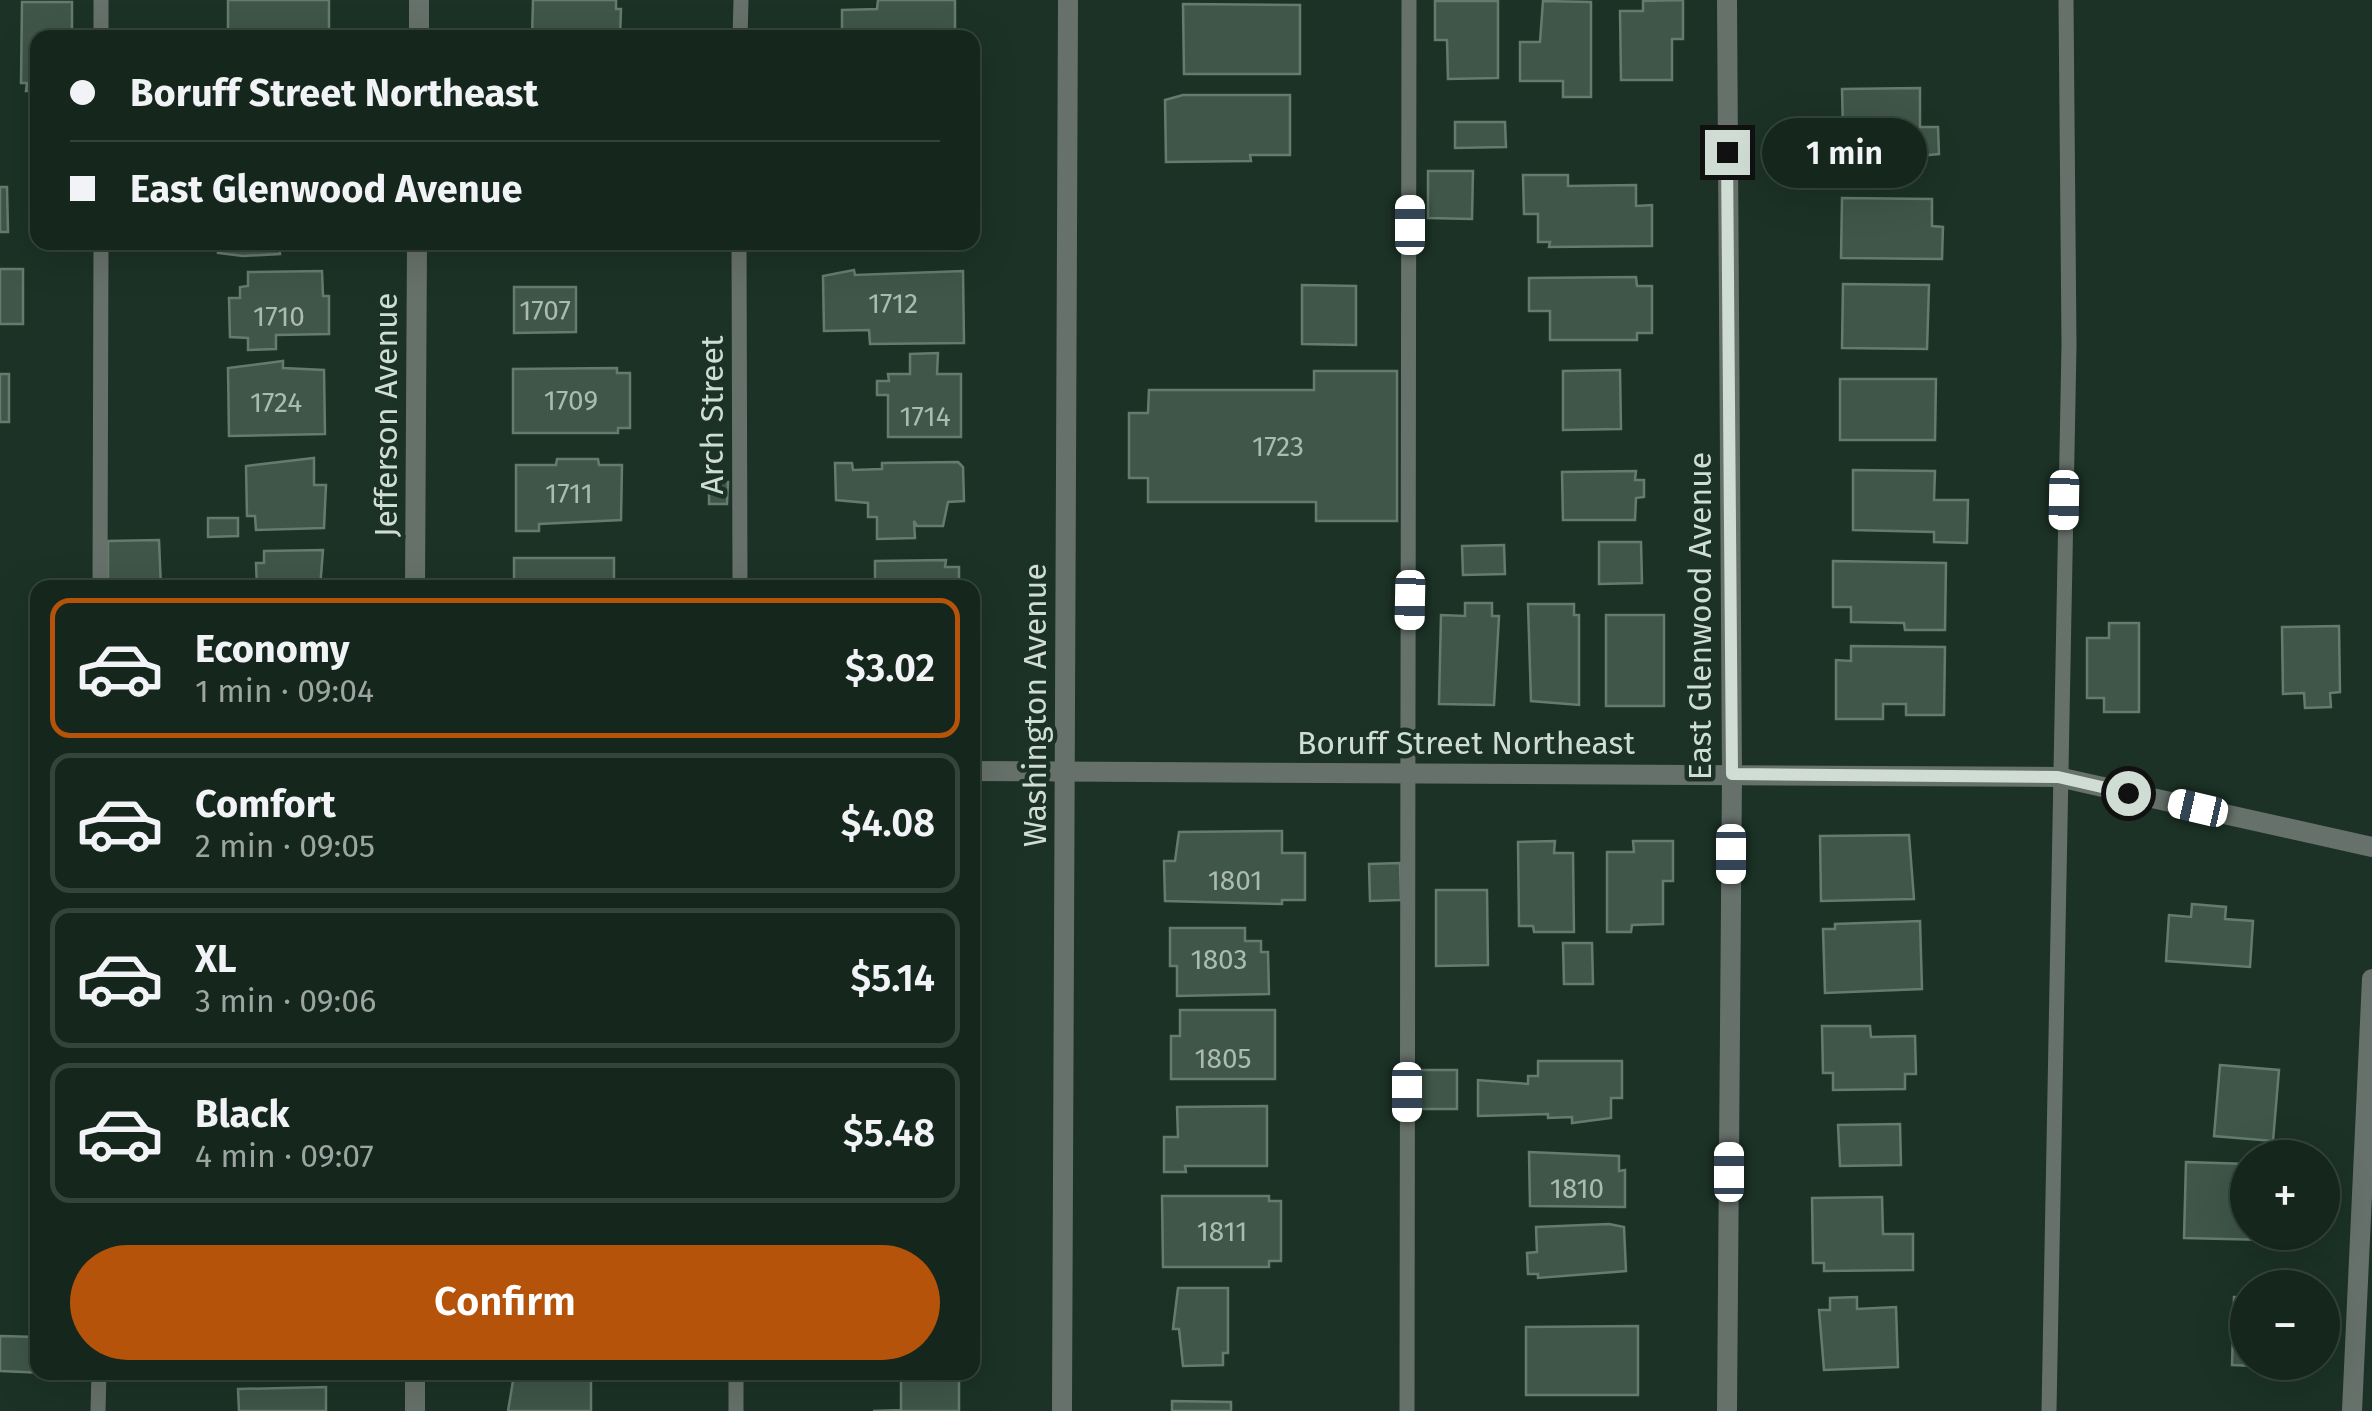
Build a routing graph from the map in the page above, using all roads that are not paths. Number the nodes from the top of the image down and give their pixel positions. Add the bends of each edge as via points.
1 (101, 0) edge
2 (419, 0) edge
3 (741, 0) edge
4 (1068, 0) edge
5 (1410, 0) edge
6 (1727, 0) edge
7 (2066, 0) edge
8 (101, 30) edge
9 (419, 30) edge
10 (740, 30) edge
11 (101, 250) edge
12 (417, 250) edge
13 (739, 250) edge
14 (100, 580) edge
15 (415, 580) edge
16 (740, 580) edge
17 (980, 771) edge
18 (1066, 771) junction
19 (1407, 773) junction
20 (1732, 774) junction
21 (2058, 777) junction
22 (2372, 847) edge
23 (2372, 979) edge
24 (99, 1380) edge
25 (415, 1380) edge
26 (736, 1380) edge
27 (98, 1411) edge
28 (415, 1411) edge
29 (736, 1411) edge
30 (1062, 1411) edge
31 (1407, 1411) edge
32 (1728, 1411) edge
33 (2050, 1411) edge
34 (2352, 1411) edge

1 - 8 lane
2 - 9 street
3 - 10 lane
4 - 18 street, Washington Avenue
5 - 19 lane
6 - 20 street, East Glenwood Avenue
7 - 21 lane via 2069,345
11 - 14 lane
12 - 15 street, Jefferson Avenue
13 - 16 lane, Arch Street
17 - 18 street, Boruff Street Northeast
18 - 19 street, Boruff Street Northeast
18 - 30 street, Washington Avenue
19 - 20 street, Boruff Street Northeast
19 - 31 lane
20 - 21 street, Boruff Street Northeast
20 - 32 street, East Glenwood Avenue
21 - 22 street, Boruff Street Northeast
21 - 33 lane via 2060,1036
23 - 34 street
24 - 27 lane
25 - 28 street
26 - 29 lane

